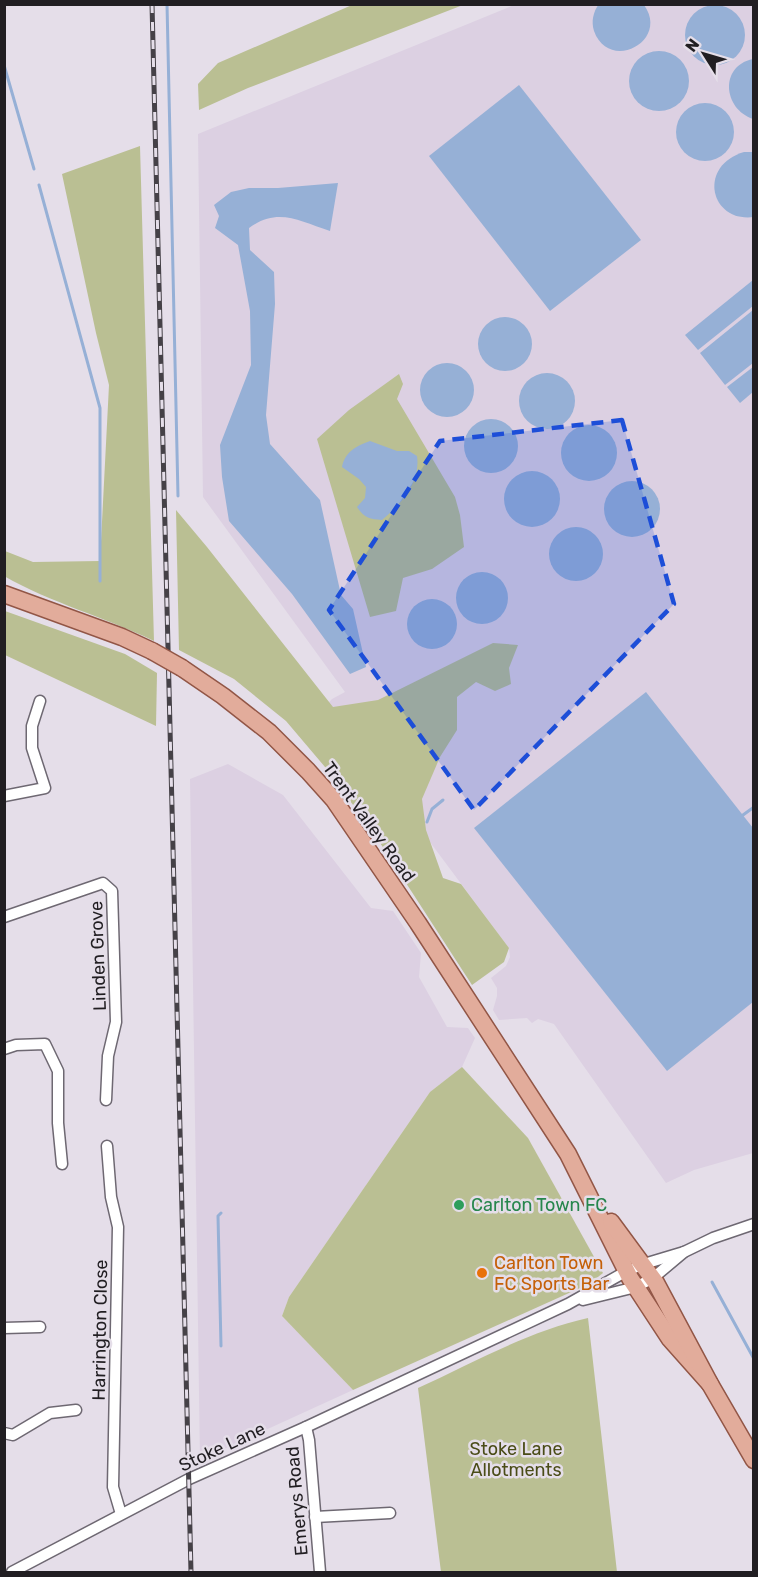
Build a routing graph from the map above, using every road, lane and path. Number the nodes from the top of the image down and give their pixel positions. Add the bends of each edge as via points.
1 (4, 594) edge
2 (40, 702) dead end
3 (4, 796) edge
4 (4, 917) edge
5 (4, 1049) edge
6 (106, 1100) dead end
7 (108, 1146) dead end
8 (62, 1164) dead end
9 (590, 1195) junction
10 (753, 1224) edge
11 (684, 1252) junction
12 (627, 1271) junction
13 (648, 1271) junction
14 (636, 1287) junction
15 (568, 1304) junction
16 (40, 1327) dead end
17 (4, 1328) edge
18 (710, 1384) junction
19 (76, 1410) dead end
20 (306, 1427) junction
21 (4, 1433) edge
22 (753, 1460) edge
23 (390, 1513) dead end
24 (121, 1514) junction
25 (315, 1517) junction
26 (12, 1572) edge
27 (320, 1572) edge

1 - 9 main road, Trent Valley Road, bridge via 122,637 182,668 268,732 308,771 334,800 428,938 568,1154
2 - 3 street via 32,726 32,748 45,788
4 - 6 street, Linden Grove via 103,883 112,891 116,1022 108,1056
5 - 8 street via 16,1044 45,1044 58,1071
7 - 24 street, Harrington Close via 111,1197 118,1227 113,1487
9 - 12 main road, Trent Valley Road
9 - 13 main road, Trent Valley Road
10 - 11 street
11 - 13 street
11 - 13 street
12 - 13 street
12 - 14 main road, Trent Valley Road
12 - 15 street
13 - 14 street
13 - 18 main road, Trent Valley Road
14 - 15 street
14 - 18 main road, Trent Valley Road via 670,1339
15 - 20 street, Stoke Lane
16 - 17 street
18 - 22 main road, Trent Valley Road
19 - 21 street via 50,1413 13,1435
20 - 24 street, Stoke Lane
20 - 25 street, Emerys Road
23 - 25 street
24 - 26 street, Stoke Lane
25 - 27 street, Emerys Road

